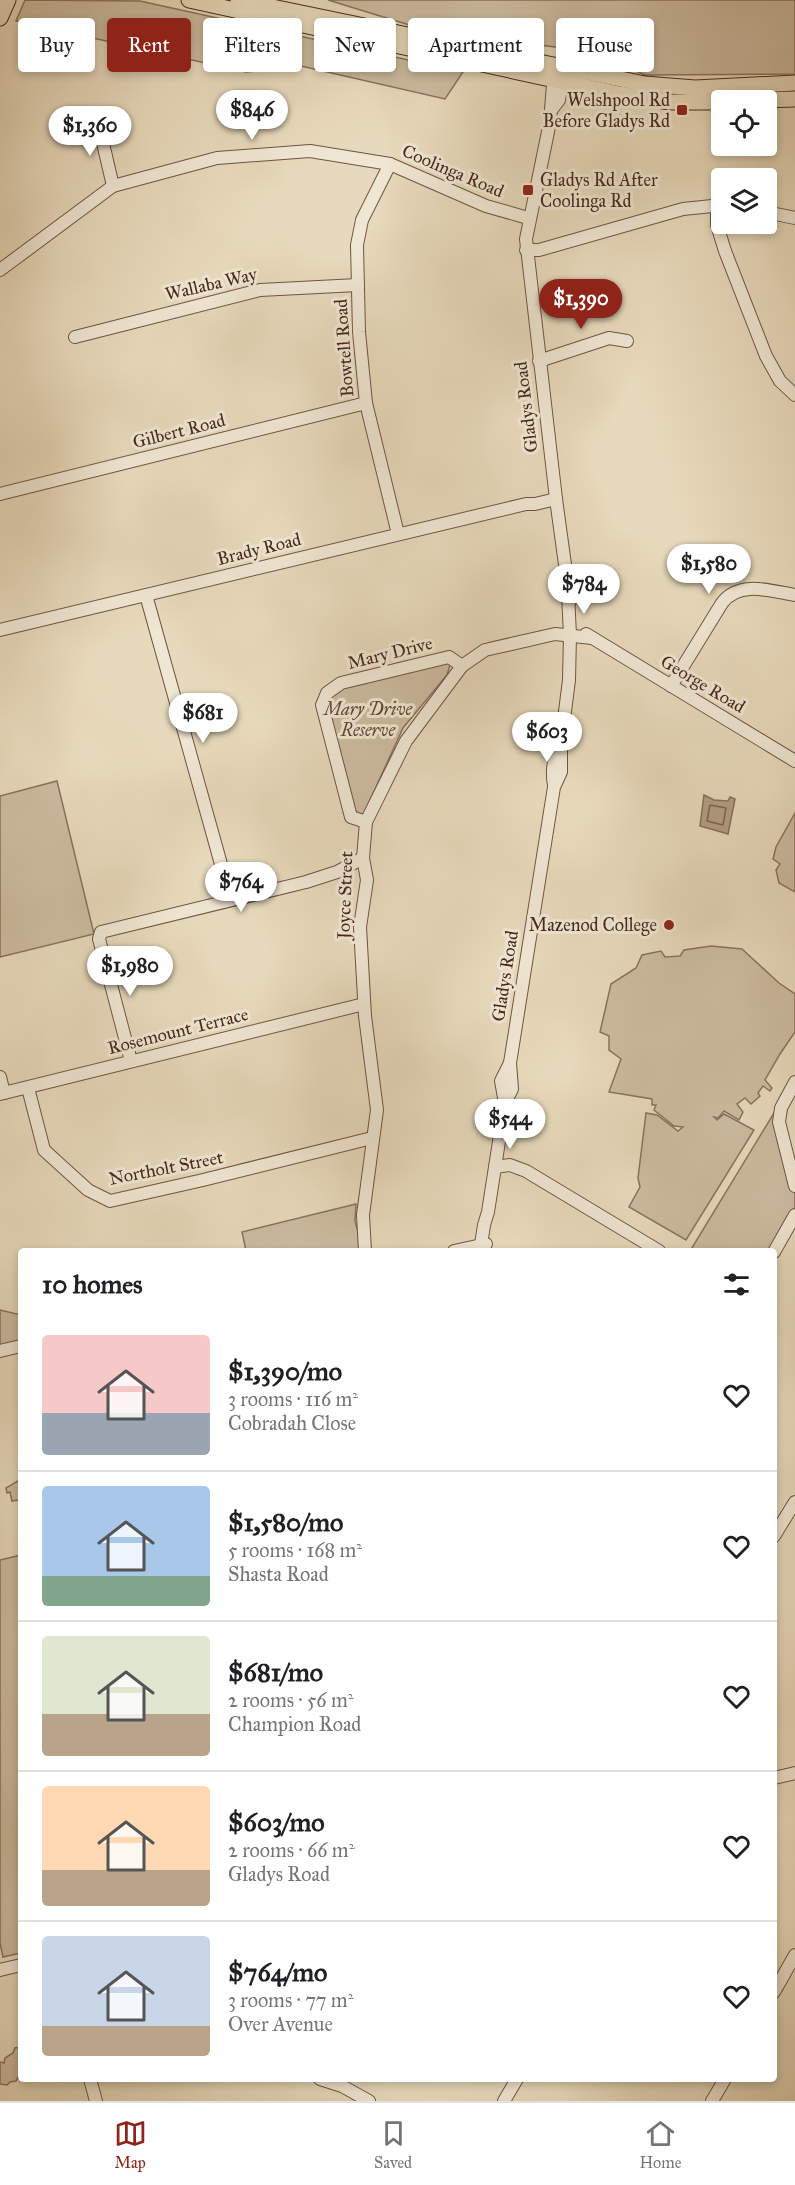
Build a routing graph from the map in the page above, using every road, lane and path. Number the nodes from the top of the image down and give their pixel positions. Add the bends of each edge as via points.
1 (189, 0) edge
2 (238, 0) edge
3 (10, 1) edge
4 (0, 18) edge
5 (408, 36) edge
6 (544, 69) edge
7 (577, 72) edge
8 (590, 72) edge
9 (557, 81) junction
10 (792, 85) edge
11 (795, 99) edge
12 (777, 100) edge
13 (711, 102) edge
14 (98, 122) dead end
15 (390, 164) junction
16 (112, 186) junction
17 (711, 206) edge
18 (777, 214) edge
19 (528, 218) junction
20 (795, 218) edge
21 (720, 234) edge
22 (526, 250) junction
23 (0, 270) edge
24 (358, 285) junction
25 (75, 337) dead end
26 (627, 341) dead end
27 (539, 361) junction
28 (795, 395) edge
29 (366, 403) junction
30 (0, 494) edge
31 (555, 495) junction
32 (398, 534) junction
33 (146, 595) junction
34 (795, 595) edge
35 (0, 630) edge
36 (573, 632) junction
37 (462, 666) junction
38 (671, 686) junction
39 (795, 761) edge
40 (366, 822) junction
41 (363, 858) junction
42 (231, 900) junction
43 (364, 1004) junction
44 (131, 1061) junction
45 (0, 1077) edge
46 (795, 1082) edge
47 (28, 1088) junction
48 (2, 1094) edge
49 (372, 1138) junction
50 (497, 1154) junction
51 (495, 1167) junction
52 (526, 1171) junction
53 (795, 1186) edge
54 (795, 1215) edge
55 (365, 1248) edge
56 (483, 1248) edge
57 (654, 1248) edge
58 (776, 1248) edge
59 (18, 1347) edge
60 (0, 1351) edge
61 (795, 1502) edge
62 (777, 1531) edge
63 (795, 1773) edge
64 (777, 1777) edge
65 (795, 1955) edge
66 (18, 1966) edge
67 (0, 1970) edge
68 (777, 1987) edge
69 (91, 2082) edge
70 (329, 2082) edge
71 (516, 2082) edge
72 (723, 2082) edge
73 (96, 2101) edge
74 (369, 2101) edge
75 (504, 2101) edge
76 (712, 2101) edge

1 - 9 main road
2 - 5 main road
3 - 4 main road
6 - 9 main road
7 - 9 main road
8 - 10 main road via 669,87
9 - 13 main road via 670,102
9 - 19 street, Gladys Road via 561,87 559,100 552,110
11 - 12 main road
14 - 16 street
15 - 16 street, Coolinga Road via 310,151 217,158
15 - 19 street, Coolinga Road via 486,206
15 - 24 street, Bowtell Road via 362,220 357,245
16 - 23 street, Coolinga Road
17 - 22 street via 683,209 539,250
18 - 20 street
19 - 22 street, Gladys Road
21 - 28 street via 766,356 780,381
22 - 27 street, Gladys Road
24 - 25 street, Wallaba Way via 260,290
24 - 29 street, Bowtell Road
26 - 27 street via 609,338
27 - 31 street, Gladys Road
29 - 30 street, Gilbert Road
29 - 32 street, Bowtell Road
31 - 32 street, Brady Road
31 - 36 street, Gladys Road
32 - 33 street, Brady Road
33 - 35 street, Brady Road
33 - 42 street
34 - 38 street via 748,588 729,595
36 - 37 street, Joyce Street via 485,650
36 - 38 street, George Road via 592,638
36 - 50 street, Gladys Road via 574,662 561,743 554,759 554,787 510,1064 512,1089 505,1103
37 - 40 street, Joyce Street via 405,741
37 - 40 street, Mary Drive via 449,657 341,683 327,693 322,705 351,817
38 - 39 street, George Road
40 - 41 street, Joyce Street
41 - 42 street via 324,877
41 - 43 street, Joyce Street via 367,879 360,927
42 - 44 street via 101,932 99,939
43 - 44 street, Rosemount Terrace
43 - 49 street, Joyce Street via 377,1110
44 - 47 street, Rosemount Terrace
45 - 48 street
46 - 53 street via 781,1108 779,1122
47 - 48 street, Rosemount Terrace
47 - 49 street, Northolt Street via 44,1150 88,1190 110,1201
49 - 55 street, Joyce Street via 363,1215
50 - 51 street, Gladys Road
50 - 52 street
51 - 52 street via 510,1165
51 - 56 street, Gladys Road
52 - 57 street
54 - 58 street
59 - 60 street
61 - 62 street
63 - 64 street
65 - 68 street
66 - 67 street
69 - 73 street
70 - 74 street
71 - 75 street
72 - 76 street

